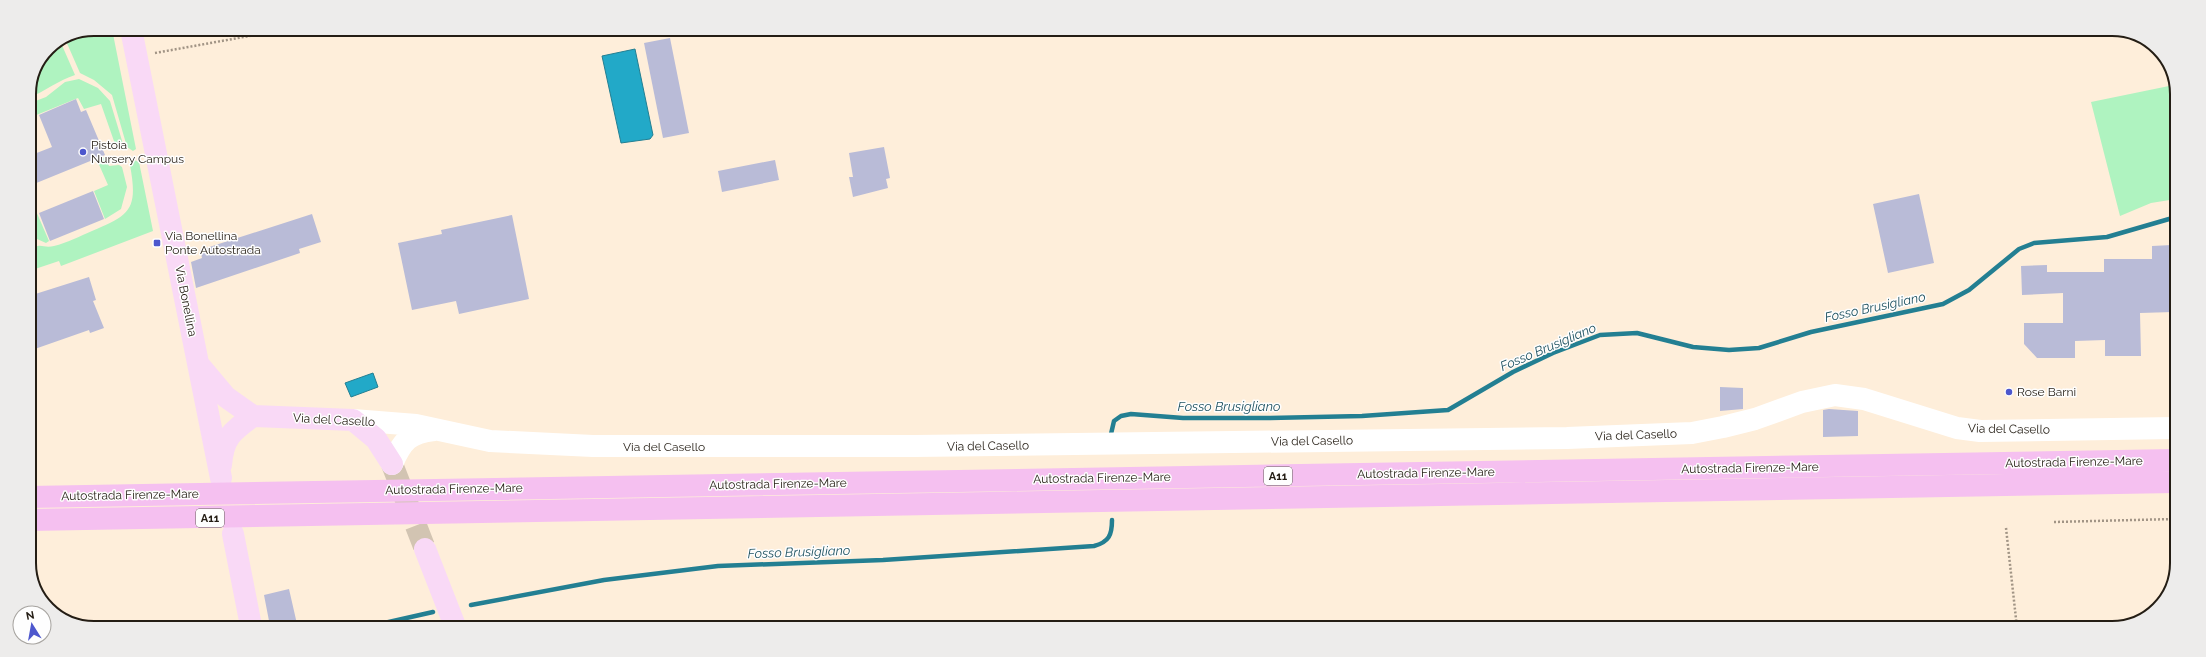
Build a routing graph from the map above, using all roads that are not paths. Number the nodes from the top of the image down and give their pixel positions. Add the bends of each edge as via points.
1 (133, 36) edge
2 (198, 363) junction
3 (253, 416) junction
4 (353, 420) junction
5 (2170, 428) edge
6 (439, 430) junction
7 (2170, 460) edge
8 (392, 464) joint
9 (2170, 482) edge
10 (36, 496) edge
11 (36, 520) edge
12 (233, 534) dead end
13 (425, 549) tunnel mouth
14 (250, 621) edge
15 (453, 621) edge

1 - 2 main road, Via Bonellina
2 - 3 main road via 218,389
2 - 3 main road, Via Bonellina via 221,475 221,455 226,440 231,432
3 - 4 main road, Via del Casello
4 - 6 street, Via del Casello via 416,425
4 - 8 main road via 376,439
5 - 6 street, Via del Casello via 1980,431 1951,426 1864,399 1836,395 1802,402 1755,419 1723,427 1692,432 1625,436 1094,445 680,447 503,443
6 - 8 street, Via del Casello via 411,436 401,447
7 - 10 highway, Autostrada Firenze-Mare / A11
9 - 11 highway, Autostrada Firenze-Mare / A11
12 - 14 main road
13 - 15 main road

